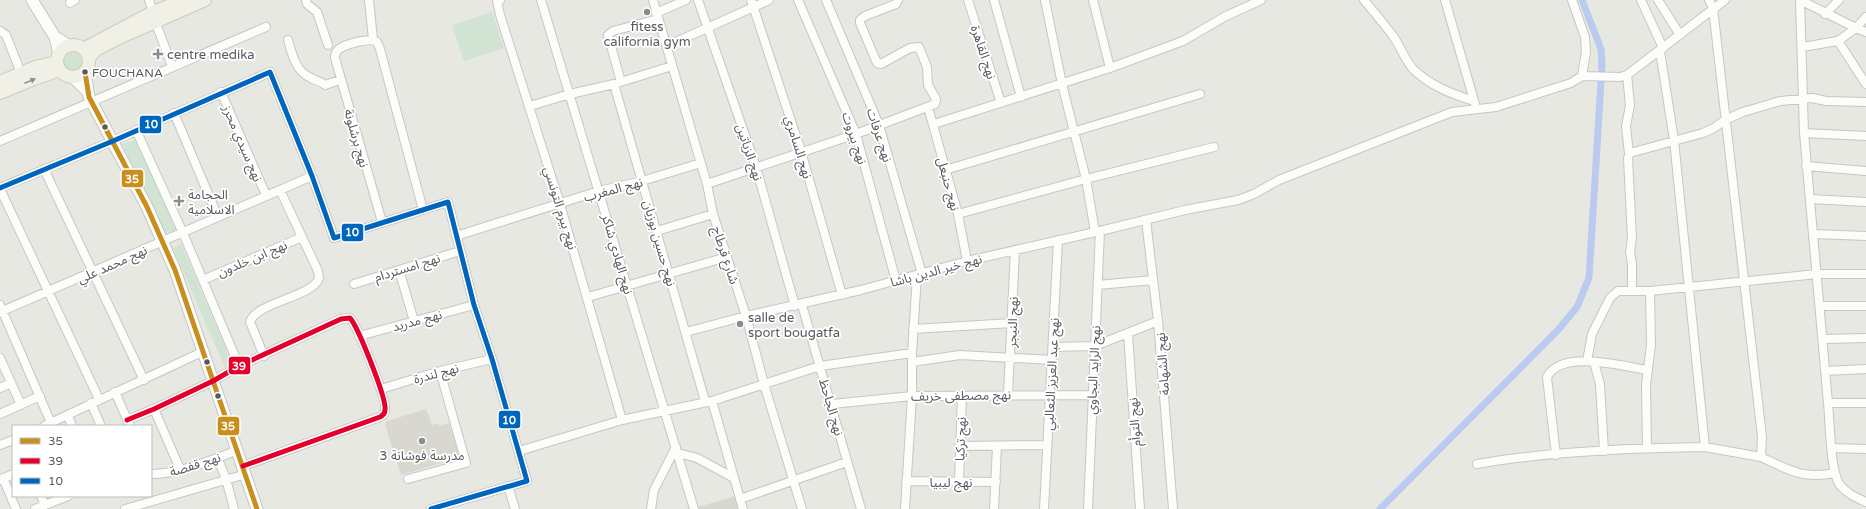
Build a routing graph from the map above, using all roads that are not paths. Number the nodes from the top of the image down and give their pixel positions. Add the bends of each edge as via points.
1 (32, 0) edge
2 (149, 0) edge
3 (184, 0) edge
4 (205, 0) edge
5 (306, 0) edge
6 (369, 0) edge
7 (500, 0) edge
8 (542, 0) edge
9 (653, 0) edge
10 (686, 0) edge
11 (698, 0) edge
12 (769, 0) edge
13 (798, 0) edge
14 (826, 0) edge
15 (898, 0) edge
16 (968, 0) edge
17 (994, 0) edge
18 (1046, 0) edge
19 (1093, 0) edge
20 (1261, 0) edge
21 (1364, 0) edge
22 (1445, 0) edge
23 (1572, 0) edge
24 (1657, 0) edge
25 (1709, 0) edge
26 (1725, 0) edge
27 (1800, 0) edge
28 (1839, 0) edge
29 (752, 3) edge
30 (1643, 4) edge
31 (1713, 8) junction
32 (1825, 14) junction
33 (657, 16) junction
34 (154, 17) junction
35 (1866, 17) edge
36 (266, 27) dead end
37 (708, 28) junction
38 (1856, 28) junction
39 (0, 31) edge
40 (1866, 32) edge
41 (1680, 35) junction
42 (55, 37) junction
43 (373, 39) junction
44 (288, 40) dead end
45 (1838, 41) junction
46 (328, 45) dead end
47 (70, 46) junction
48 (667, 46) junction
49 (1802, 47) junction
50 (1662, 49) junction
51 (86, 53) junction
52 (59, 62) junction
53 (172, 66) junction
54 (672, 66) junction
55 (1110, 68) junction
56 (21, 72) junction
57 (85, 72) junction
58 (1584, 75) junction
59 (1627, 75) junction
60 (72, 77) junction
61 (340, 80) junction
62 (0, 82) edge
63 (617, 83) junction
64 (1062, 84) junction
65 (1866, 84) edge
66 (221, 92) junction
67 (0, 93) edge
68 (570, 94) junction
69 (1200, 94) dead end
70 (90, 97) junction
71 (1021, 97) junction
72 (1803, 98) junction
73 (1474, 101) junction
74 (1866, 102) edge
75 (1001, 103) junction
76 (530, 106) junction
77 (930, 106) junction
78 (1477, 110) junction
79 (174, 113) junction
80 (1725, 120) junction
81 (934, 124) junction
82 (879, 125) junction
83 (136, 130) junction
84 (1075, 132) junction
85 (1804, 133) junction
86 (856, 134) junction
87 (1866, 136) edge
88 (1, 139) edge
89 (1674, 140) junction
90 (113, 141) junction
91 (1214, 147) dead end
92 (801, 151) junction
93 (1629, 154) junction
94 (701, 163) junction
95 (1806, 166) junction
96 (756, 167) junction
97 (44, 169) junction
98 (945, 170) junction
99 (1866, 171) edge
100 (312, 176) junction
101 (1086, 179) junction
102 (642, 181) junction
103 (707, 184) junction
104 (0, 189) edge
105 (280, 190) junction
106 (599, 191) junction
107 (266, 195) junction
108 (1810, 199) junction
109 (1866, 202) edge
110 (560, 204) junction
111 (423, 210) junction
112 (713, 214) junction
113 (958, 214) junction
114 (218, 217) junction
115 (1146, 220) junction
116 (382, 222) junction
117 (657, 231) junction
118 (1097, 232) junction
119 (183, 233) junction
120 (1814, 234) junction
121 (456, 236) junction
122 (1866, 236) edge
123 (302, 237) junction
124 (1058, 240) junction
125 (163, 241) junction
126 (1015, 250) junction
127 (460, 251) junction
128 (726, 257) junction
129 (967, 261) junction
130 (399, 270) junction
131 (94, 272) junction
132 (667, 274) junction
133 (1817, 274) junction
134 (1866, 274) edge
135 (919, 275) junction
136 (203, 280) junction
137 (1153, 280) junction
138 (896, 281) junction
139 (1744, 281) junction
140 (354, 284) dead end
141 (627, 285) junction
142 (1098, 285) junction
143 (1688, 287) junction
144 (1632, 291) junction
145 (1650, 291) junction
146 (47, 292) junction
147 (842, 295) junction
148 (588, 297) junction
149 (474, 305) junction
150 (798, 305) junction
151 (1820, 306) junction
152 (1866, 306) edge
153 (1, 310) edge
154 (746, 316) junction
155 (414, 321) junction
156 (1158, 321) junction
157 (1012, 323) junction
158 (913, 329) junction
159 (686, 332) junction
160 (1128, 334) junction
161 (359, 336) junction
162 (1866, 338) edge
163 (1822, 339) junction
164 (1095, 346) junction
165 (1053, 347) junction
166 (204, 351) junction
167 (264, 356) junction
168 (0, 358) edge
169 (492, 358) junction
170 (912, 358) junction
171 (1011, 358) junction
172 (1052, 360) junction
173 (1590, 362) junction
174 (239, 366) junction
175 (820, 366) junction
176 (1866, 369) edge
177 (440, 370) junction
178 (1647, 370) junction
179 (1825, 371) junction
180 (144, 380) junction
181 (213, 381) junction
182 (11, 383) junction
183 (764, 384) junction
184 (0, 388) edge
185 (380, 389) junction
186 (115, 392) junction
187 (1008, 394) junction
188 (1050, 394) junction
189 (1092, 395) junction
190 (40, 396) junction
191 (912, 396) junction
192 (962, 396) junction
193 (99, 399) junction
194 (709, 401) junction
195 (91, 403) junction
196 (1828, 403) junction
197 (1866, 403) edge
198 (832, 404) junction
199 (21, 405) junction
200 (154, 409) junction
201 (664, 411) junction
202 (0, 414) edge
203 (68, 416) junction
204 (622, 420) junction
205 (128, 423) edge
206 (48, 424) edge
207 (72, 425) edge
208 (101, 425) edge
209 (12, 440) edge
210 (0, 445) edge
211 (1046, 445) junction
212 (960, 446) junction
213 (997, 446) junction
214 (1705, 447) junction
215 (1647, 448) junction
216 (1832, 448) junction
217 (1866, 448) edge
218 (238, 450) junction
219 (677, 450) junction
220 (519, 451) junction
221 (1604, 451) junction
222 (1556, 455) junction
223 (1761, 457) junction
224 (218, 459) junction
225 (848, 462) junction
226 (1477, 464) dead end
227 (180, 469) junction
228 (245, 470) junction
229 (1835, 473) junction
230 (12, 474) edge
231 (152, 474) edge
232 (734, 478) junction
233 (2, 479) edge
234 (226, 479) junction
235 (408, 479) dead end
236 (794, 480) junction
237 (906, 481) junction
238 (958, 482) junction
239 (996, 482) junction
240 (508, 486) junction
241 (41, 497) edge
242 (65, 497) edge
243 (740, 498) junction
244 (1866, 502) edge
245 (45, 505) junction
246 (16, 509) edge
247 (35, 509) edge
248 (125, 509) edge
249 (234, 509) edge
250 (257, 509) edge
251 (431, 509) edge
252 (515, 509) edge
253 (651, 509) edge
254 (694, 509) edge
255 (743, 509) edge
256 (802, 509) edge
257 (861, 509) edge
258 (905, 509) edge
259 (994, 509) edge
260 (1044, 509) edge
261 (1088, 509) edge
262 (1140, 509) edge
263 (1173, 509) edge

1 - 42 main road
2 - 34 street
3 - 34 main road
4 - 34 main road
5 - 46 street via 317,12
6 - 43 street
7 - 76 street, نهج بيرم التونسي via 497,1 500,15
8 - 68 street, نهج الهادي شاكر
9 - 33 street, شارع قرطاج
10 - 33 street
11 - 37 street, نهج الزياتين
12 - 29 street
13 - 86 street, نهج بيروت
14 - 82 street, نهج عرفات
15 - 77 street, نهج حنبعل via 896,4 865,16 860,23 877,63 881,64 910,48 919,47 927,67 928,85 936,99
16 - 75 street, نهج القاهرة
17 - 71 street
18 - 64 street, نهج الرايد البجاوي
19 - 55 street
20 - 55 street via 1226,16 1183,41
21 - 73 street via 1394,37 1415,71 1449,93
22 - 73 street
23 - 58 street via 1585,37
24 - 30 street
24 - 41 street
25 - 31 street
26 - 31 street
27 - 32 street
27 - 49 street
28 - 32 street
29 - 37 street
29 - 92 street, نهج السامري
30 - 50 street
31 - 41 street
31 - 80 street
32 - 38 street
33 - 48 street, شارع قرطاج
33 - 63 street, نهج حسين بوزيان via 608,35
34 - 51 main road via 96,50
34 - 53 street
35 - 38 street
36 - 53 street
37 - 48 street
37 - 96 street, نهج الزياتين
38 - 40 street
38 - 45 street
39 - 56 street via 6,35
41 - 50 street
42 - 47 main road
42 - 52 main road
43 - 61 street, نهج برشلونة via 340,48 335,53
43 - 111 street via 380,49
44 - 61 street via 296,64 309,78 325,85
45 - 49 street
45 - 65 street
47 - 51 main road via 77,46
47 - 52 main road via 66,47
48 - 54 street, شارع قرطاج
49 - 72 street
50 - 59 street
50 - 89 street
51 - 57 main road via 89,63
52 - 56 main road
52 - 60 main road via 63,74
67 -> 52 main road via 34,79
53 - 70 street
54 - 63 street
54 - 94 street, شارع قرطاج
55 - 64 street
56 - 62 main road
57 - 60 main road
57 - 70 main road
58 - 59 street
58 - 78 street, نهج خير الدين باشا via 1564,86 1496,107
59 - 93 street via 1630,105 1626,126
60 - 70 main road
61 - 116 street, نهج برشلونة
63 - 68 street
63 - 102 street, نهج حسين بوزيان
64 - 71 street
64 - 84 street, نهج الرايد البجاوي
66 - 79 street
66 - 100 street via 270,72
66 - 107 street, نهج سيدي محرز
68 - 76 street
68 - 106 street, نهج الهادي شاكر
69 - 84 street
70 - 88 street
70 - 90 main road
71 - 75 street
72 - 74 street
72 - 80 street via 1762,106
72 - 85 street
73 - 78 street
75 - 81 street
76 - 110 street, نهج بيرم التونسي
77 - 81 street, نهج حنبعل
77 - 82 street
78 - 115 street, نهج خير الدين باشا via 1452,112 1279,180 1246,198
79 - 83 street
79 - 114 street
80 - 89 street via 1711,130
80 - 139 street
81 - 98 street, نهج حنبعل
82 - 86 street
82 - 135 street, نهج عرفات
83 - 90 street
83 - 119 street
84 - 98 street
84 - 101 street, نهج الرايد البجاوي
85 - 87 street
85 - 95 street
86 - 92 street
86 - 138 street, نهج بيروت
89 - 93 street
89 - 143 street
90 - 97 street
90 - 125 main road
91 - 101 street
92 - 96 street
92 - 147 street, نهج السامري
93 - 144 street
94 - 102 street, نهج المغرب
94 - 103 street, شارع قرطاج
95 - 99 street
95 - 108 street
96 - 103 street
96 - 150 street, نهج الزياتين
97 - 104 street
97 - 131 street
98 - 113 street, نهج حنبعل
100 - 105 street, نهج محمد علي
100 - 116 street via 334,238
101 - 113 street
101 - 118 street, نهج الرايد البجاوي
102 - 106 street, نهج المغرب
102 - 117 street, نهج حسين بوزيان
103 - 112 street, شارع قرطاج
104 - 146 street
105 - 107 street, نهج محمد علي
105 - 123 street
106 - 110 street, نهج المغرب
106 - 141 street, نهج الهادي شاكر
107 - 114 street, نهج محمد علي
108 - 109 street
108 - 120 street
110 - 121 street, نهج المغرب
110 - 148 street, نهج بيرم التونسي
111 - 116 street
111 - 121 street via 448,202
112 - 117 street
112 - 128 street, شارع قرطاج
113 - 129 street, نهج حنبعل
114 - 119 street, نهج محمد علي
115 - 118 street, نهج خير الدين باشا
115 - 137 street, نهج الشهامة
117 - 132 street, نهج حسين بوزيان
118 - 124 street, نهج خير الدين باشا
118 - 142 street, نهج الرايد البجاوي
119 - 125 street, نهج محمد علي
119 - 136 street
120 - 122 street
120 - 133 street
121 - 127 street
123 - 136 street, نهج ابن خلدون
123 - 167 street via 319,278 314,286 262,310 251,318 250,322
124 - 126 street, نهج خير الدين باشا
124 - 165 street, نهج عبد العزيز الثعالبي
125 - 131 street, نهج محمد علي
125 - 166 main road
126 - 129 street, نهج خير الدين باشا
126 - 157 street, نهج النيجر
127 - 130 street, نهج امستردام
127 - 149 street
128 - 132 street
128 - 154 street, شارع قرطاج
129 - 135 street, نهج خير الدين باشا
130 - 140 street, نهج امستردام
130 - 155 street
131 - 146 street, نهج محمد علي
131 - 180 street
132 - 141 street
132 - 159 street, نهج حسين بوزيان
133 - 134 street
133 - 139 street
133 - 151 street
135 - 138 street, نهج خير الدين باشا
135 - 158 street
136 - 174 street
137 - 142 street
137 - 156 street, نهج الشهامة
138 - 147 street, نهج خير الدين باشا
139 - 143 street
139 - 223 street via 1762,437
141 - 148 street
141 - 201 street, نهج الهادي شاكر
142 - 164 street, نهج الرايد البجاوي
143 - 145 street
143 - 214 street
144 - 145 street
144 - 173 street via 1618,291 1610,298 1592,334
145 - 178 street via 1651,345
146 - 153 street, نهج محمد علي
146 - 193 street
147 - 150 street, نهج خير الدين باشا
148 - 204 street, نهج بيرم التونسي
149 - 155 street, نهج مدريد
149 - 169 street
150 - 154 street, نهج خير الدين باشا
150 - 175 street, نهج الجاحظ
151 - 152 street
151 - 163 street
153 - 190 street
154 - 159 street, نهج خير الدين باشا
154 - 183 street, شارع قرطاج
155 - 161 street, نهج مدريد
156 - 160 street
156 - 263 street, نهج الشهامة
157 - 158 street
157 - 171 street, نهج النيجر
158 - 170 street
159 - 194 street, نهج حسين بوزيان
160 - 164 street
160 - 262 street, نهج التوأم
161 - 167 street via 353,321 347,318
161 - 185 street
162 - 163 street
163 - 179 street
164 - 165 street
164 - 189 street, نهج الرايد البجاوي
165 - 172 street, نهج عبد العزيز الثعالبي
166 - 180 street
166 - 181 main road
167 - 174 street
168 - 182 street
169 - 177 street, نهج لندرة
169 - 220 street
170 - 171 street via 960,355
170 - 175 street
170 - 191 street
171 - 172 street
171 - 187 street, نهج النيجر
172 - 188 street, نهج عبد العزيز الثعالبي
173 - 178 street
173 - 221 street via 1600,384
173 - 222 street via 1568,362 1555,368 1547,377
174 - 181 street
175 - 183 street
175 - 198 street, نهج الجاحظ
176 - 179 street
177 - 185 street, نهج لندرة
177 - 235 street via 466,463
178 - 215 street
179 - 196 street
180 - 186 street
181 - 200 street
181 - 218 main road
182 - 184 street
182 - 199 street
183 - 194 street
183 - 236 street, شارع قرطاج
185 - 228 street via 386,408 380,417
186 - 193 street
186 - 205 street
187 - 188 street, نهج مصطفى خريف
187 - 192 street, نهج مصطفى خريف
188 - 189 street, نهج مصطفى خريف
188 - 211 street, نهج عبد العزيز الثعالبي
189 - 261 street, نهج الرايد البجاوي
190 - 199 street
190 - 206 street
191 - 192 street, نهج مصطفى خريف
191 - 198 street, نهج مصطفى خريف
191 - 237 street
192 - 212 street, نهج تركيا
193 - 195 street
194 - 201 street
194 - 232 street, نهج حسين بوزيان
195 - 203 street
195 - 208 street
196 - 197 street
196 - 216 street
198 - 225 street, نهج الجاحظ
199 - 202 street
200 - 205 street
200 - 227 street
201 - 204 street
201 - 219 street, نهج الهادي شاكر
203 - 206 street
203 - 207 street
204 - 220 street
209 - 210 street
211 - 213 street
211 - 260 street, نهج عبد العزيز الثعالبي
212 - 213 street
212 - 238 street, نهج تركيا
213 - 239 street
214 - 215 street
214 - 223 street
215 - 221 street
216 - 217 street
216 - 229 street
218 - 224 street, نهج قفصة
218 - 228 main road
219 - 232 street via 698,458
219 - 253 street via 654,490
219 - 254 street, نهج الهادي شاكر
220 - 240 street via 527,481
221 - 222 street
222 - 226 street via 1511,458
223 - 229 street via 1805,475
224 - 227 street, نهج قفصة
224 - 234 street
225 - 236 street
225 - 257 street, نهج الجاحظ
227 - 231 street, نهج قفصة via 165,474
228 - 234 street
228 - 250 main road
229 - 244 street via 1843,488
230 - 233 street
232 - 243 street, نهج حسين بوزيان
233 - 246 street
234 - 248 street
234 - 249 street
236 - 243 street
236 - 256 street, شارع قرطاج
237 - 238 street, نهج ليبيا
237 - 258 street
238 - 239 street, نهج ليبيا
239 - 259 street
240 - 251 street
240 - 252 street
241 - 245 street
242 - 245 street
243 - 255 street, نهج حسين بوزيان
245 - 247 street

